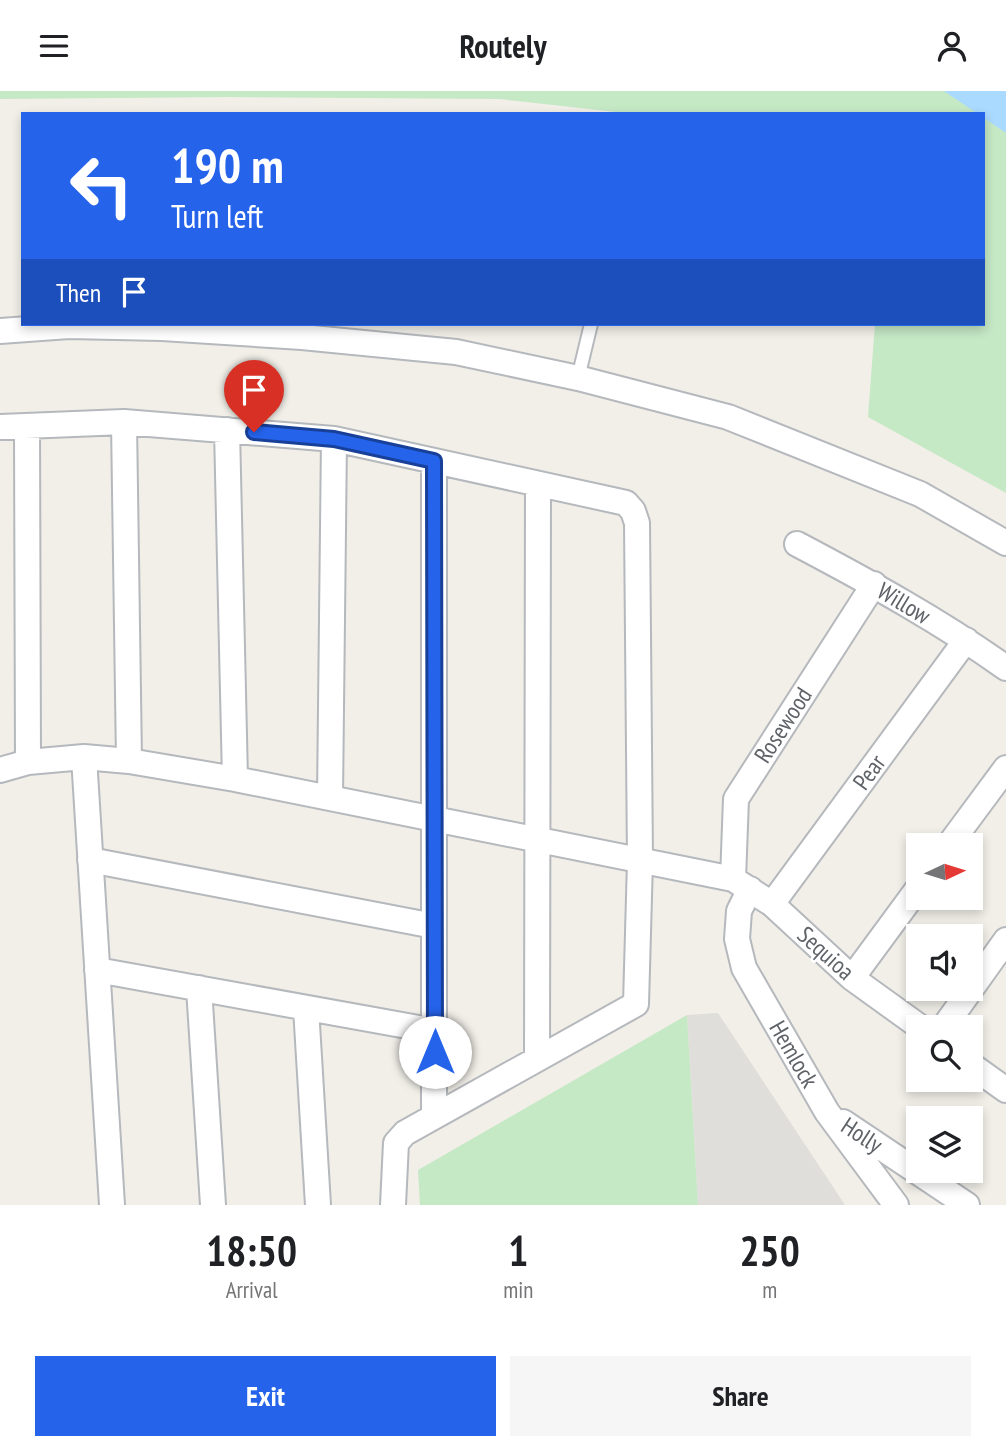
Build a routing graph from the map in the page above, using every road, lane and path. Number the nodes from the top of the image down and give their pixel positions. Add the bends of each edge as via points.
1 (591, 326) edge
2 (0, 331) edge
3 (578, 379) junction
4 (124, 422) junction
5 (27, 426) junction
6 (0, 427) edge
7 (227, 430) junction
8 (334, 439) junction
9 (434, 461) junction
10 (538, 484) junction
11 (1006, 543) edge
12 (797, 544) dead end
13 (874, 584) junction
14 (966, 640) junction
15 (1006, 669) edge
16 (84, 757) junction
17 (130, 761) junction
18 (28, 762) junction
19 (1006, 768) edge
20 (0, 770) edge
21 (235, 779) junction
22 (330, 798) junction
23 (434, 820) junction
24 (958, 833) edge
25 (537, 841) junction
26 (90, 860) junction
27 (640, 861) junction
28 (741, 884) junction
29 (772, 904) junction
30 (906, 905) edge
31 (434, 926) junction
32 (1006, 940) edge
33 (97, 970) junction
34 (852, 978) junction
35 (199, 988) junction
36 (306, 1008) junction
37 (953, 1015) edge
38 (906, 1017) edge
39 (435, 1031) junction
40 (537, 1059) junction
41 (983, 1074) edge
42 (1006, 1090) edge
43 (827, 1112) junction
44 (435, 1116) junction
45 (112, 1205) edge
46 (213, 1205) edge
47 (318, 1205) edge
48 (393, 1205) edge
49 (896, 1205) edge
50 (967, 1205) edge

1 - 3 lane
2 - 3 street via 69,326 302,337 456,352
3 - 11 street via 729,417 920,494
4 - 5 street
4 - 7 street
4 - 17 street
5 - 6 street
5 - 18 street
7 - 8 street
7 - 21 street
8 - 9 street
8 - 22 street
9 - 10 street
9 - 23 street
10 - 25 street
10 - 27 street via 626,503 637,523
12 - 13 street, Willow
13 - 14 street, Willow
13 - 28 street, Rosewood via 736,799
14 - 15 street, Willow
14 - 29 street, Pear
16 - 17 street
16 - 18 street
16 - 26 street
17 - 21 street
18 - 20 street
19 - 24 street
21 - 22 street
22 - 23 street
23 - 25 street
23 - 31 street
25 - 27 street
25 - 40 street
26 - 31 street
26 - 33 street
27 - 28 street
27 - 40 street via 636,1004
28 - 29 street, Sequioa
28 - 43 street, Hemlock via 737,939 744,968
29 - 34 street, Sequioa
30 - 34 street
31 - 39 street
32 - 37 street
33 - 35 street
33 - 45 street
34 - 38 street, Sequioa
35 - 36 street
35 - 46 street
36 - 39 street
36 - 47 street
39 - 44 street
40 - 44 street
41 - 42 street
43 - 49 street, Hemlock
43 - 50 street, Holly
44 - 48 street via 396,1143

